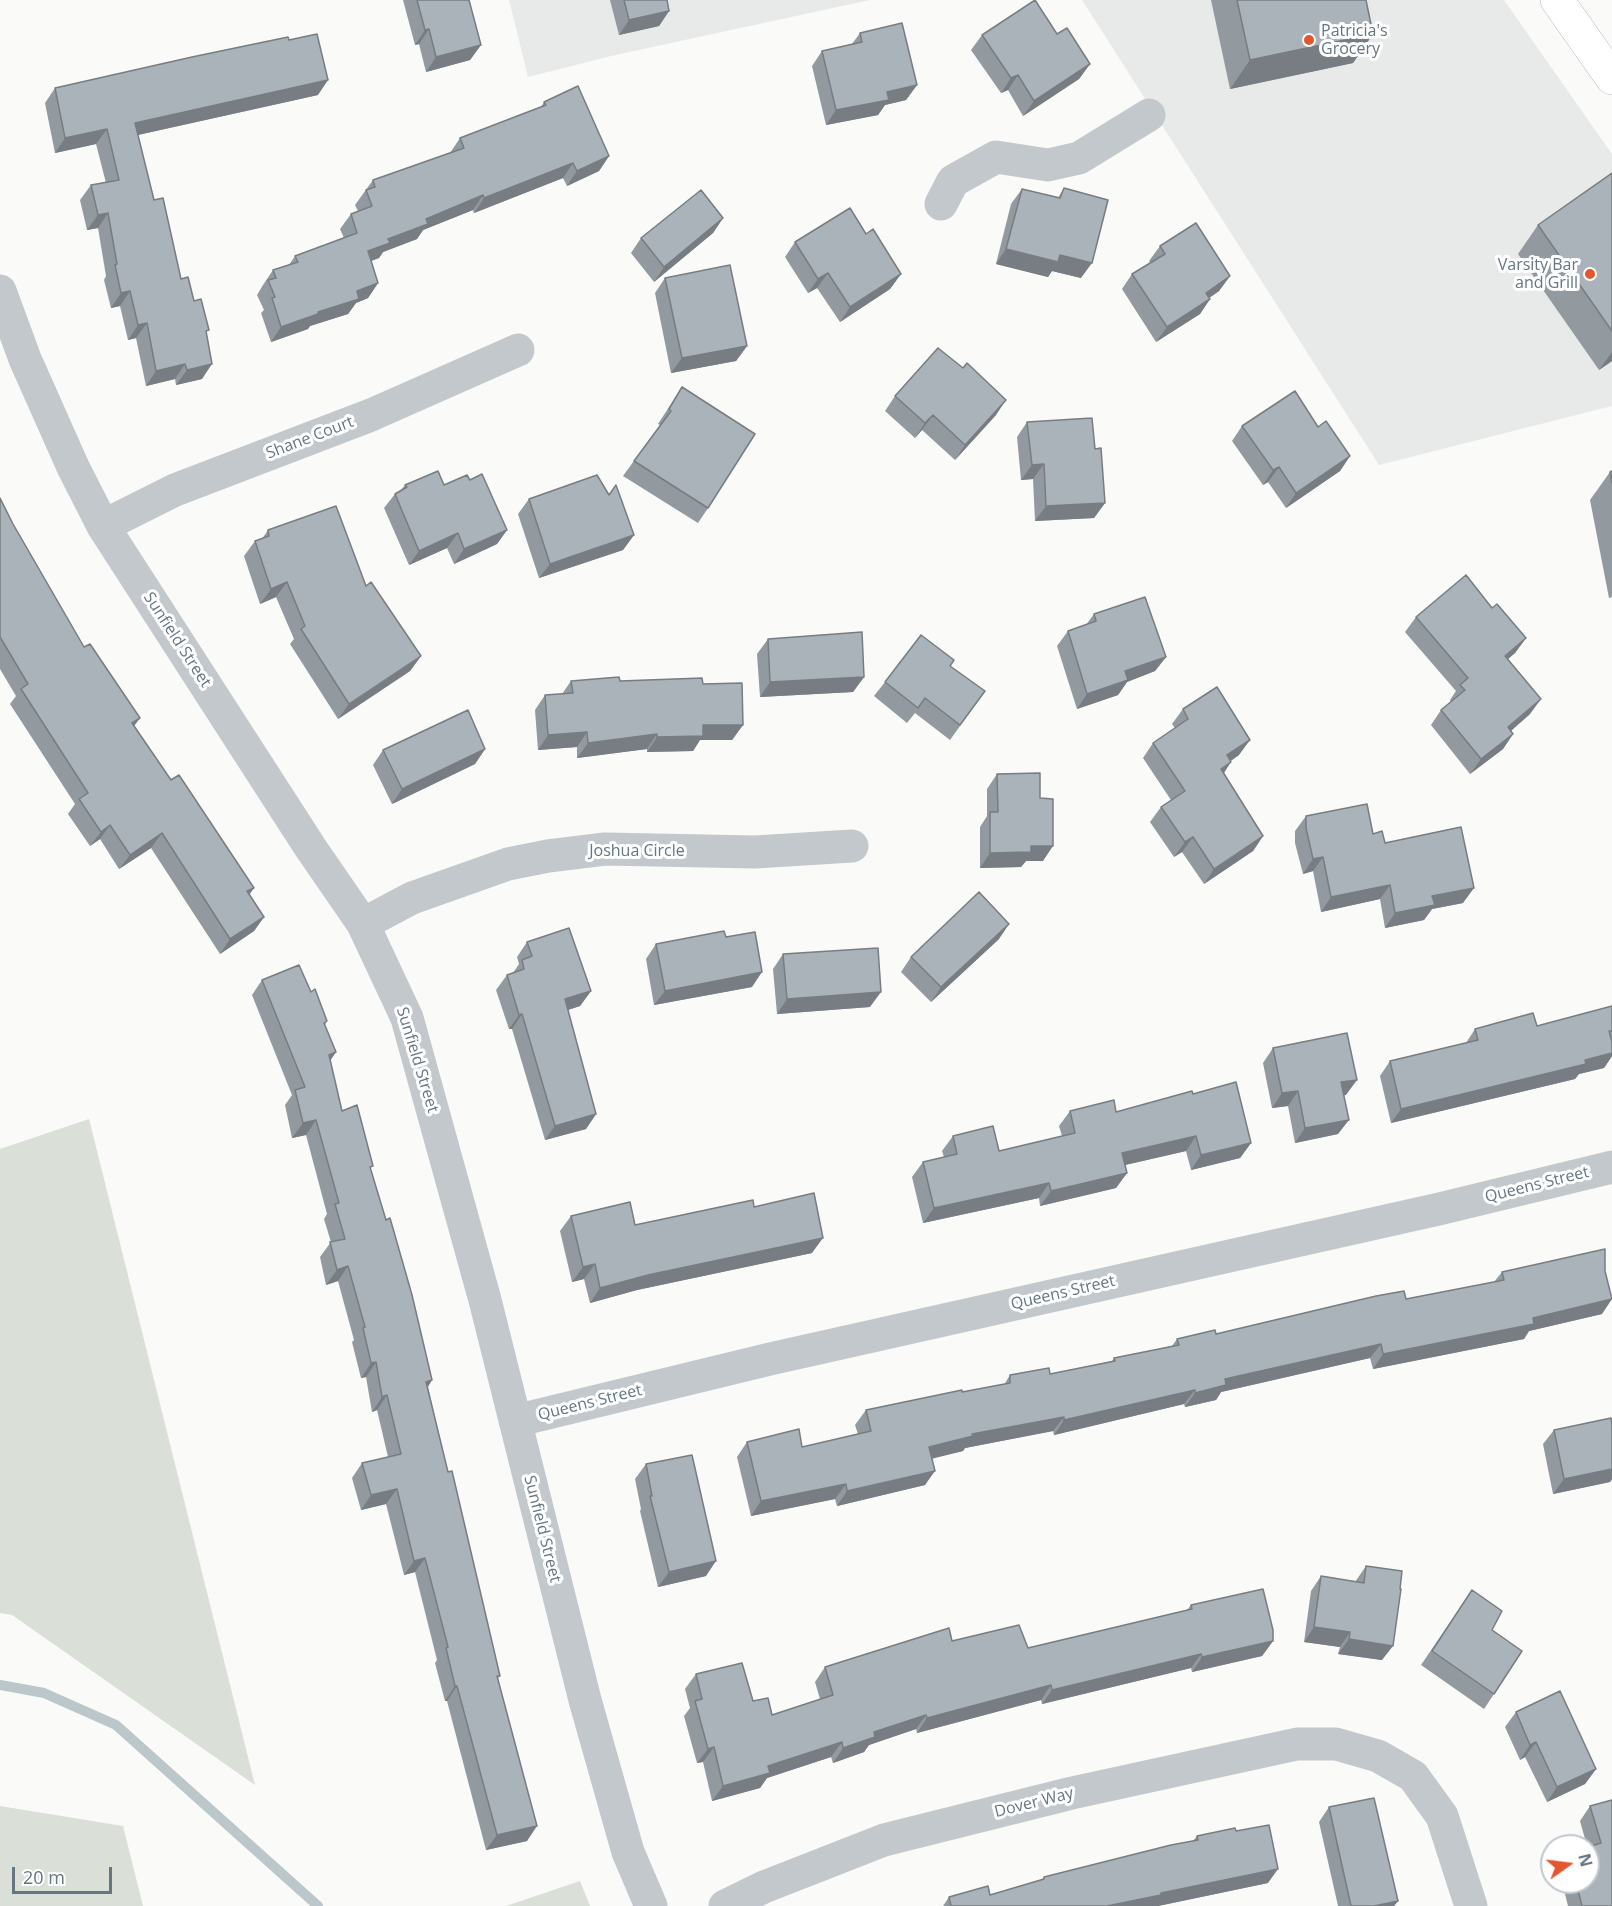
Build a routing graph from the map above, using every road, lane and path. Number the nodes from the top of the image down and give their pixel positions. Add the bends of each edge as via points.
1 (1557, 0) edge
2 (1612, 78) edge
3 (1149, 115) dead end
4 (941, 204) dead end
5 (0, 291) edge
6 (519, 350) dead end
7 (103, 526) junction
8 (852, 846) dead end
9 (363, 924) junction
10 (1612, 1167) edge
11 (515, 1421) junction
12 (651, 1906) edge
13 (725, 1906) edge
14 (1471, 1906) edge

1 - 2 main road
3 - 4 street via 1079,158 1048,165 996,157 953,181
5 - 7 street, Sunfield Street via 73,466
6 - 7 street, Shane Court via 371,415 175,490
7 - 9 street, Sunfield Street
8 - 9 street, Joshua Circle via 755,852 605,849 548,855 508,864 412,898
9 - 11 street, Sunfield Street via 407,1018
10 - 11 street, Queens Street
11 - 12 street, Sunfield Street via 585,1700 628,1852
13 - 14 street, Dover Way via 884,1840 1072,1793 1297,1744 1336,1744 1378,1756 1413,1776 1442,1816

